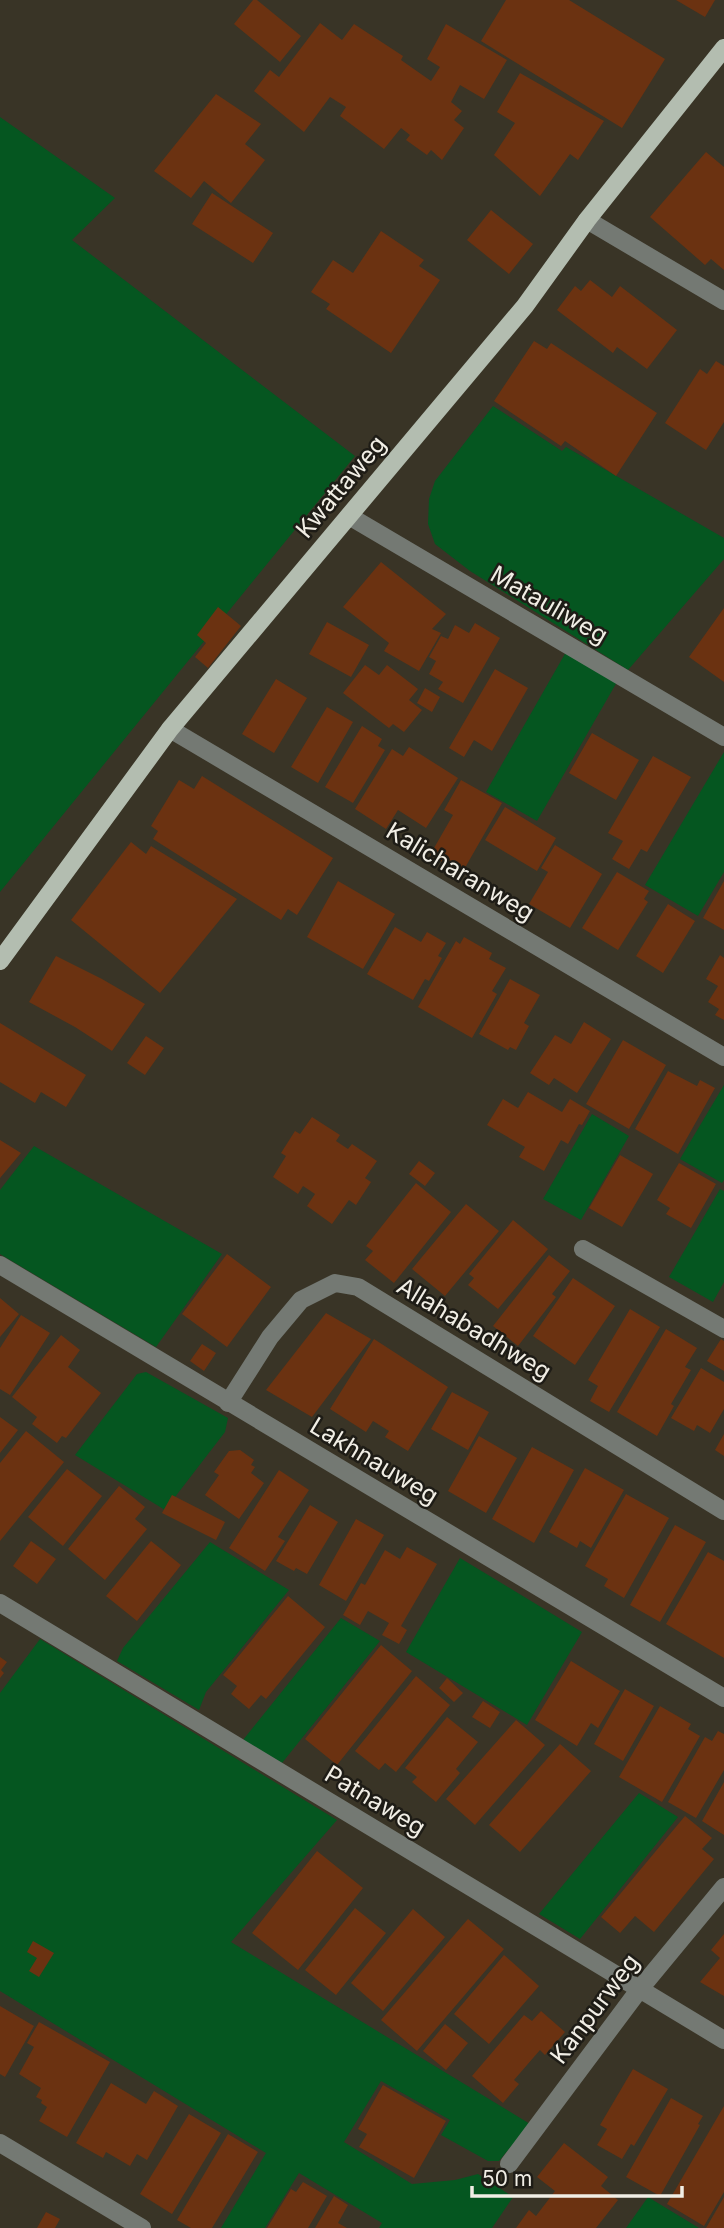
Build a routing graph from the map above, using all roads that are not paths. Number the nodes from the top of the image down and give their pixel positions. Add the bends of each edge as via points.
1 (724, 48) edge
2 (587, 220) junction
3 (724, 301) edge
4 (349, 516) junction
5 (170, 729) junction
6 (724, 737) edge
7 (0, 961) edge
8 (724, 1056) edge
9 (583, 1249) dead end
10 (0, 1265) edge
11 (724, 1329) edge
12 (228, 1403) junction
13 (724, 1511) edge
14 (0, 1603) edge
15 (724, 1698) edge
16 (724, 1887) edge
17 (639, 1990) junction
18 (724, 2040) edge
19 (0, 2143) edge
20 (509, 2164) dead end
21 (142, 2228) edge

1 - 2 main road, Kwattaweg
2 - 3 street
2 - 4 main road, Kwattaweg via 525,306
4 - 5 main road, Kwattaweg
4 - 6 street, Matauliweg
5 - 7 main road, Kwattaweg
5 - 8 street, Kalicharanweg
9 - 11 street
10 - 12 street, Lakhnauweg
12 - 13 street, Allahabadhweg via 270,1337 301,1300 335,1283 358,1287
12 - 15 street, Lakhnauweg
14 - 17 street, Patnaweg
16 - 17 street, Kanpurweg
17 - 18 street, Patnaweg
17 - 20 street, Kanpurweg
19 - 21 street

